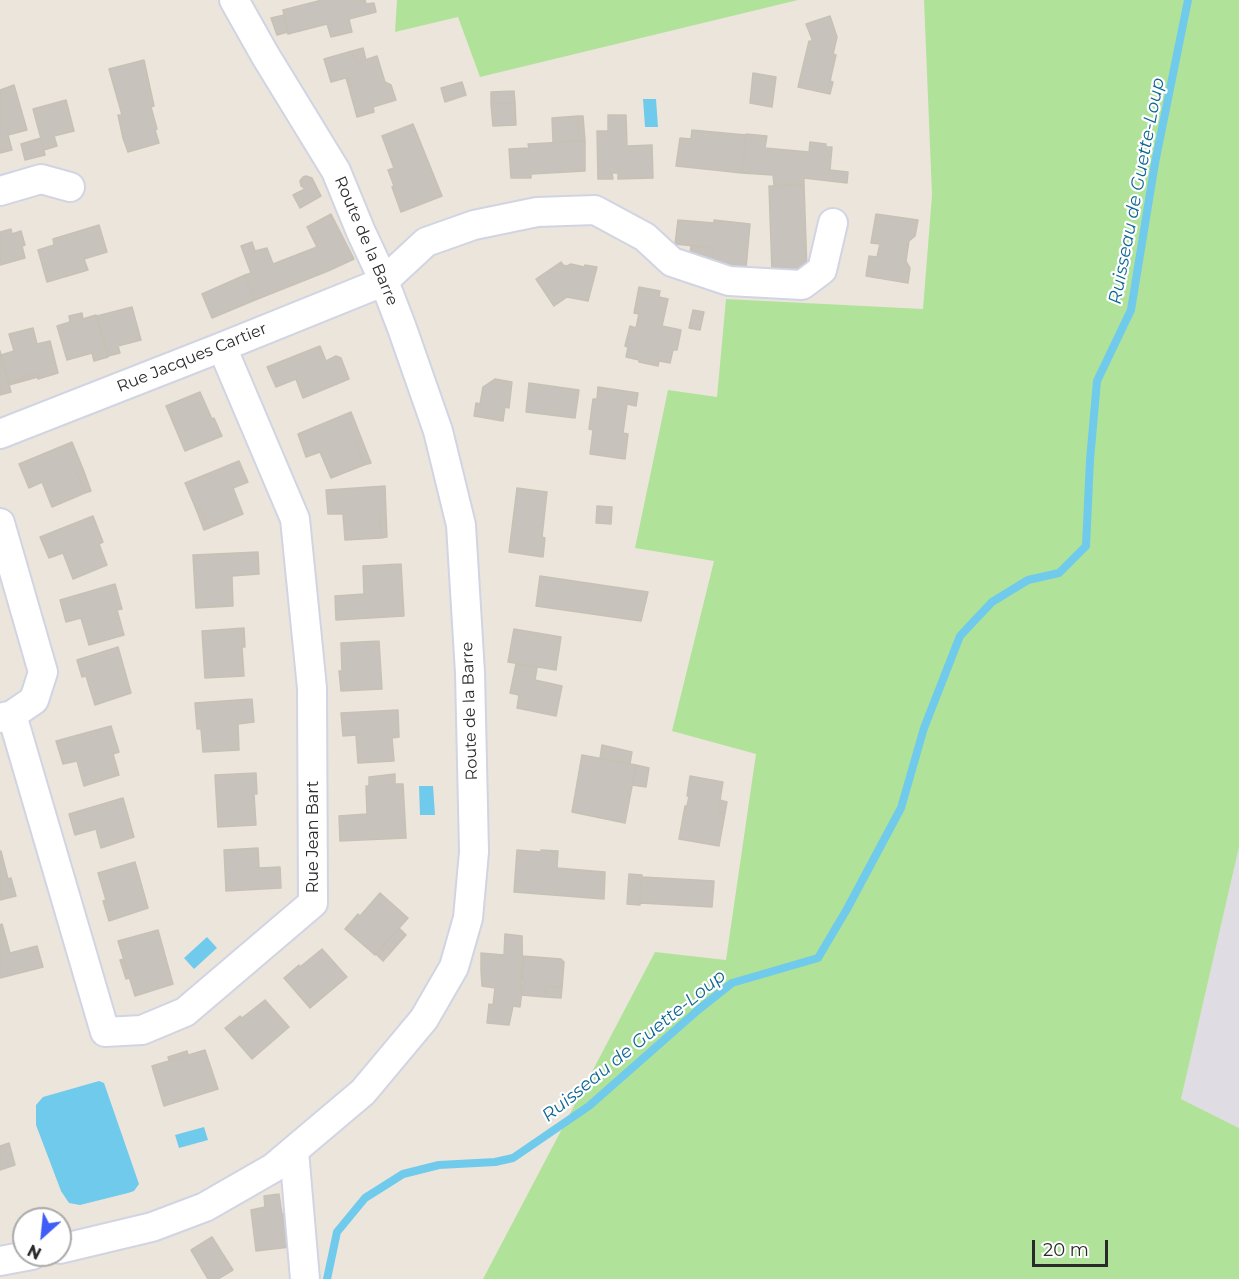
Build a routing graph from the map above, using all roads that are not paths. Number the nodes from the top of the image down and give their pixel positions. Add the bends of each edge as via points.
1 (234, 0) edge
2 (70, 187) dead end
3 (0, 191) edge
4 (833, 224) dead end
5 (384, 281) junction
6 (222, 347) junction
7 (0, 434) edge
8 (0, 523) edge
9 (6, 716) edge
10 (294, 1151) junction
11 (72, 1246) edge
12 (304, 1279) edge

1 - 5 street, Route de la Barre via 336,171
2 - 3 street via 41,179
4 - 5 street via 822,270 802,285 729,281 672,262 645,237 595,210 537,212 474,225 426,242
5 - 6 street, Rue Jacques Cartier
5 - 10 street, Route de la Barre via 438,430 461,525 470,673 474,852 468,918 454,967 424,1019 363,1092
6 - 7 street, Rue Jacques Cartier
6 - 9 street, Rue Jean Bart via 295,519 312,688 313,903 185,1012 142,1030 105,1032
8 - 9 street via 43,672 34,700
10 - 11 street, Route de la Barre via 273,1168 206,1207 152,1227
10 - 12 street

